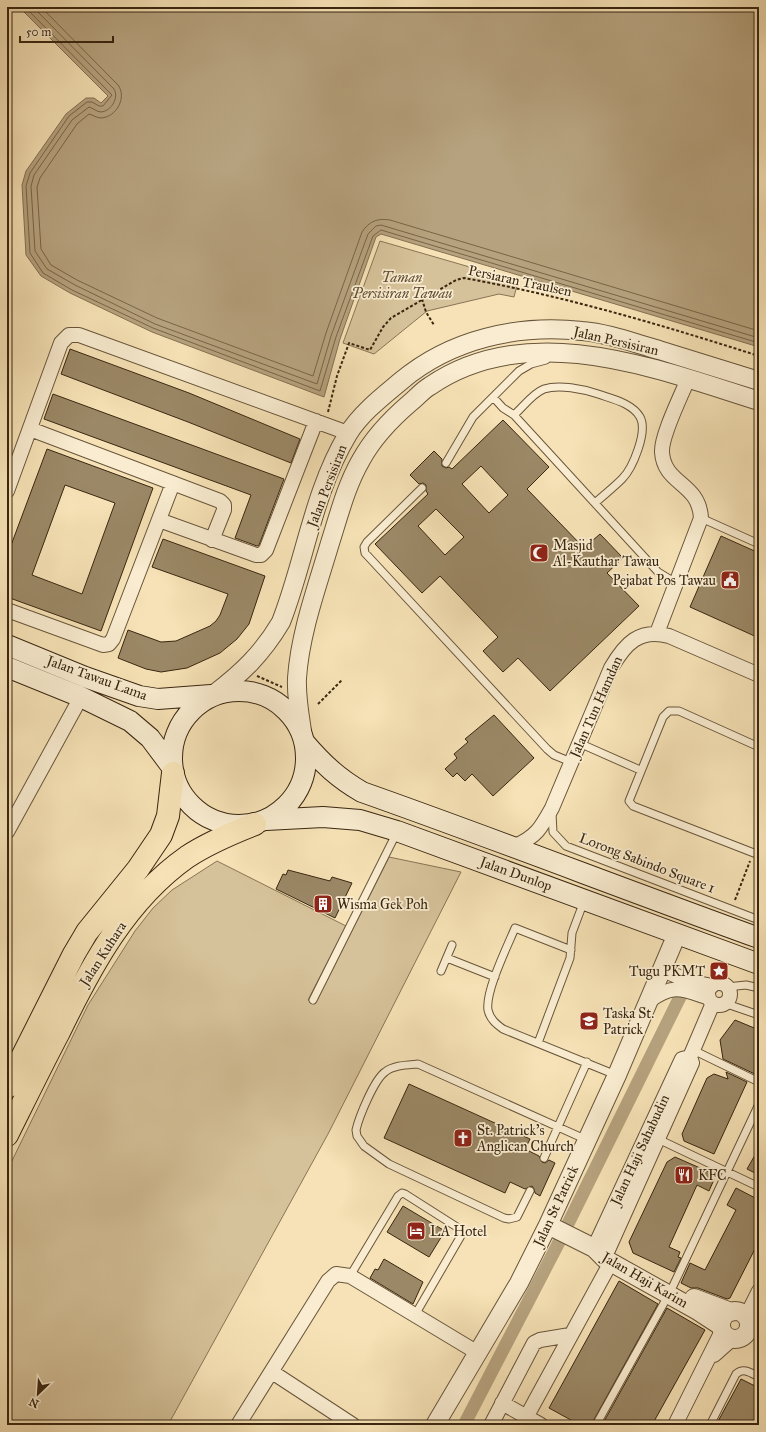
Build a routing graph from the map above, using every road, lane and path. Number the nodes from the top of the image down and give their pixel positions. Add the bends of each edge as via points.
1 (422, 299) junction
2 (434, 325) dead end
3 (586, 354) junction
4 (759, 356) edge
5 (688, 379) junction
6 (759, 381) edge
7 (493, 397) junction
8 (759, 401) edge
9 (328, 413) dead end
10 (514, 415) junction
11 (316, 421) junction
12 (30, 429) junction
13 (348, 433) junction
14 (446, 463) dead end
15 (173, 483) junction
16 (422, 488) dead end
17 (7, 491) edge
18 (595, 503) junction
19 (701, 518) junction
20 (159, 520) junction
21 (212, 540) junction
22 (759, 544) edge
23 (676, 583) junction
24 (7, 610) edge
25 (657, 633) junction
26 (7, 645) edge
27 (7, 667) edge
28 (759, 675) edge
29 (256, 676) dead end
30 (342, 680) dead end
31 (284, 688) dead end
32 (213, 695) junction
33 (82, 698) junction
34 (318, 704) dead end
35 (304, 740) junction
36 (579, 743) junction
37 (759, 747) edge
38 (571, 762) junction
39 (172, 770) junction
40 (640, 770) junction
41 (552, 808) junction
42 (261, 822) junction
43 (397, 831) junction
44 (7, 832) edge
45 (515, 846) junction
46 (756, 854) edge
47 (629, 891) junction
48 (585, 900) junction
49 (731, 910) junction
50 (759, 920) edge
51 (677, 934) junction
52 (759, 938) edge
53 (452, 945) dead end
54 (571, 950) junction
55 (447, 958) junction
56 (759, 964) edge
57 (663, 970) junction
58 (441, 971) dead end
59 (495, 977) junction
60 (727, 987) joint
61 (759, 988) edge
62 (714, 998) junction
63 (313, 1000) dead end
64 (649, 1001) junction
65 (759, 1015) edge
66 (538, 1043) junction
67 (691, 1053) junction
68 (587, 1062) junction
69 (617, 1075) junction
70 (759, 1082) edge
71 (7, 1087) edge
72 (759, 1104) edge
73 (558, 1128) junction
74 (7, 1135) edge
75 (658, 1139) junction
76 (587, 1141) junction
77 (544, 1158) dead end
78 (727, 1172) junction
79 (759, 1187) edge
80 (530, 1191) dead end
81 (559, 1230) junction
82 (602, 1230) junction
83 (607, 1249) junction
84 (350, 1276) junction
85 (671, 1290) junction
86 (759, 1291) edge
87 (415, 1315) junction
88 (740, 1329) edge
89 (570, 1335) junction
90 (478, 1353) junction
91 (272, 1372) junction
92 (759, 1377) edge
93 (502, 1403) junction
94 (524, 1421) edge
95 (238, 1425) edge
96 (353, 1425) edge
97 (435, 1425) edge
98 (491, 1425) edge
99 (541, 1425) edge
100 (596, 1425) edge
101 (675, 1425) edge
102 (710, 1425) edge

1 - 2 path
1 - 4 path, Persiaran Traulsen via 464,278 516,288 696,336
1 - 9 path, Persiaran Traulsen via 391,318 370,350 349,343 337,376
3 - 5 street, Jalan Persisiran
3 - 7 lane via 531,364 520,370
3 - 35 street, Jalan Persisiran via 557,351 526,353 501,356 476,364 430,386 395,416 370,446 358,466 342,506 303,640 297,679
5 - 8 street, Jalan Persisiran
5 - 19 street via 664,438 662,450 667,469 697,499
6 - 13 street, Jalan Persisiran via 636,343 584,331 531,329 473,341 450,349 415,369 378,400
7 - 10 lane
7 - 14 lane via 473,417
10 - 18 lane
10 - 18 lane via 542,390 562,388 617,400 641,417 643,435 631,466 623,478
11 - 12 street via 73,334 68,335 61,343
11 - 13 street
11 - 21 street via 264,553 256,555
12 - 15 street
12 - 17 street
13 - 32 street, Jalan Persisiran via 323,489 281,622 265,648
15 - 20 street
15 - 21 street via 220,501 224,505
16 - 38 lane via 367,542 364,547 365,553 547,750
18 - 23 lane via 658,572
19 - 22 lane
19 - 23 street
20 - 21 street
20 - 24 street via 109,644 102,645
23 - 25 street
25 - 28 street
25 - 36 street, Jalan Tun Hamdan via 629,642 620,653
26 - 32 main road, Jalan Tawau Lama via 139,696 158,699
27 - 33 main road, Jalan Tawau Lama
29 - 31 path
30 - 34 path
32 - 35 main road via 234,690 257,692 277,702 293,717
32 - 39 main road via 194,706 180,723 172,744
33 - 39 main road, Jalan Tawau Lama via 130,721 150,738
33 - 44 street
35 - 42 main road via 306,768 295,797 282,810
35 - 45 main road, Jalan Dunlop via 324,766 362,792
36 - 38 street, Jalan Tun Hamdan
36 - 40 lane
37 - 40 lane via 679,711 669,711
38 - 41 street, Jalan Tun Hamdan
39 - 42 main road via 181,793 201,813 213,820 234,825
39 - 71 main road, Jalan Kuhara via 168,816 161,835 87,932
40 - 46 lane via 630,795 629,801 633,806
41 - 45 street, Jalan Tun Hamdan via 535,835
41 - 49 lane, Lorong Sabindo Square 1 via 553,832 566,846
42 - 43 main road, Jalan Dunlop via 323,817 360,820
42 - 74 main road, Jalan Kuhara via 232,832 188,857 149,890 134,907 87,974
43 - 48 main road, Jalan Dunlop
43 - 63 lane
45 - 47 main road, Jalan Dunlop
46 - 49 path
47 - 51 main road via 667,916
47 - 52 main road, Jalan Dunlop
48 - 51 main road, Jalan Dunlop
48 - 54 lane via 572,933
49 - 50 lane, Lorong Sabindo Square 1
51 - 56 main road, Jalan Dunlop
51 - 57 street, Jalan St Patrick
53 - 55 lane
54 - 59 lane via 515,928
54 - 66 lane
55 - 58 lane
55 - 59 lane
57 - 62 street via 688,981
57 - 64 street, Jalan St Patrick
59 - 66 lane via 488,1000 490,1017 503,1029
60 - 61 lane via 746,985
60 - 62 street via 721,984
62 - 64 street via 675,988
62 - 65 lane
62 - 67 street, Jalan Haji Sahabudin
64 - 69 street, Jalan St Patrick
66 - 68 lane
67 - 70 lane
67 - 75 street, Jalan Haji Sahabudin via 692,1064
67 - 82 street, Jalan Haji Sahabudin via 682,1059
68 - 69 lane
68 - 73 lane
69 - 76 street, Jalan St Patrick
72 - 78 lane
73 - 76 lane
73 - 77 lane
73 - 80 lane via 418,1064 395,1067 385,1072 377,1082 358,1124 356,1130 360,1142 395,1167 504,1218 517,1217
75 - 78 lane
75 - 83 street, Jalan Haji Sahabudin
76 - 81 street, Jalan St Patrick
78 - 79 lane
78 - 85 lane
81 - 83 street, Jalan Haji Karim
81 - 90 street, Jalan St Patrick via 519,1283
82 - 83 street, Jalan Haji Sahabudin
82 - 83 street
83 - 85 street, Jalan Haji Karim
83 - 89 street
84 - 87 street
84 - 87 lane via 398,1196 405,1194 460,1229 462,1234
84 - 91 street via 341,1273 333,1275
85 - 88 street, Jalan Haji Karim via 707,1316
85 - 100 lane
86 - 88 street
87 - 90 street
88 - 101 street via 708,1363
89 - 93 street via 534,1343
89 - 94 street
90 - 97 street, Jalan St Patrick
91 - 95 street
91 - 96 street
92 - 102 lane via 744,1370 736,1374
93 - 94 street
93 - 98 street
94 - 99 street

